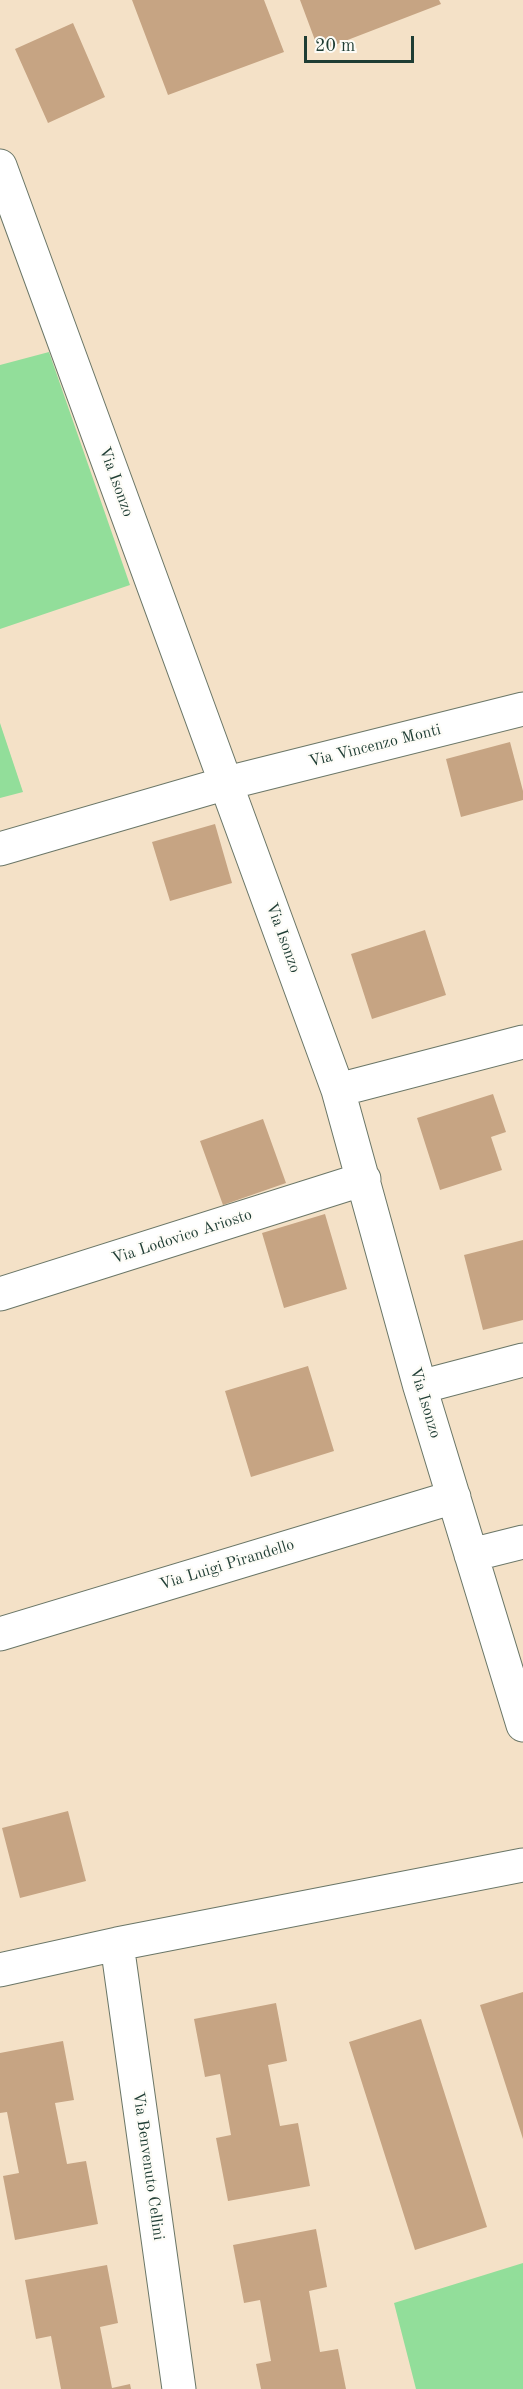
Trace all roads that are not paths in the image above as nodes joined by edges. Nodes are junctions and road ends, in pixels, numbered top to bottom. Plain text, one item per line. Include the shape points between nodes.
1 (0, 166) edge
2 (523, 709) edge
3 (227, 783) junction
4 (0, 849) edge
5 (523, 1042) edge
6 (338, 1090) junction
7 (364, 1179) junction
8 (0, 1294) edge
9 (523, 1360) edge
10 (420, 1387) junction
11 (454, 1497) junction
12 (523, 1542) edge
13 (471, 1555) junction
14 (0, 1634) edge
15 (523, 1725) edge
16 (523, 1864) edge
17 (117, 1944) junction
18 (0, 1970) edge
19 (179, 2389) edge

1 - 3 street, Via Isonzo
2 - 3 street, Via Vincenzo Monti
3 - 4 street
3 - 6 street, Via Isonzo
5 - 6 street
6 - 7 street, Via Isonzo
7 - 8 street, Via Lodovico Ariosto
7 - 10 street, Via Isonzo
9 - 10 street
10 - 11 street, Via Isonzo
11 - 13 street, Via Isonzo
11 - 14 street, Via Luigi Pirandello
12 - 13 street
13 - 15 street, Via Isonzo
16 - 17 street
17 - 18 street
17 - 19 street, Via Benvenuto Cellini

